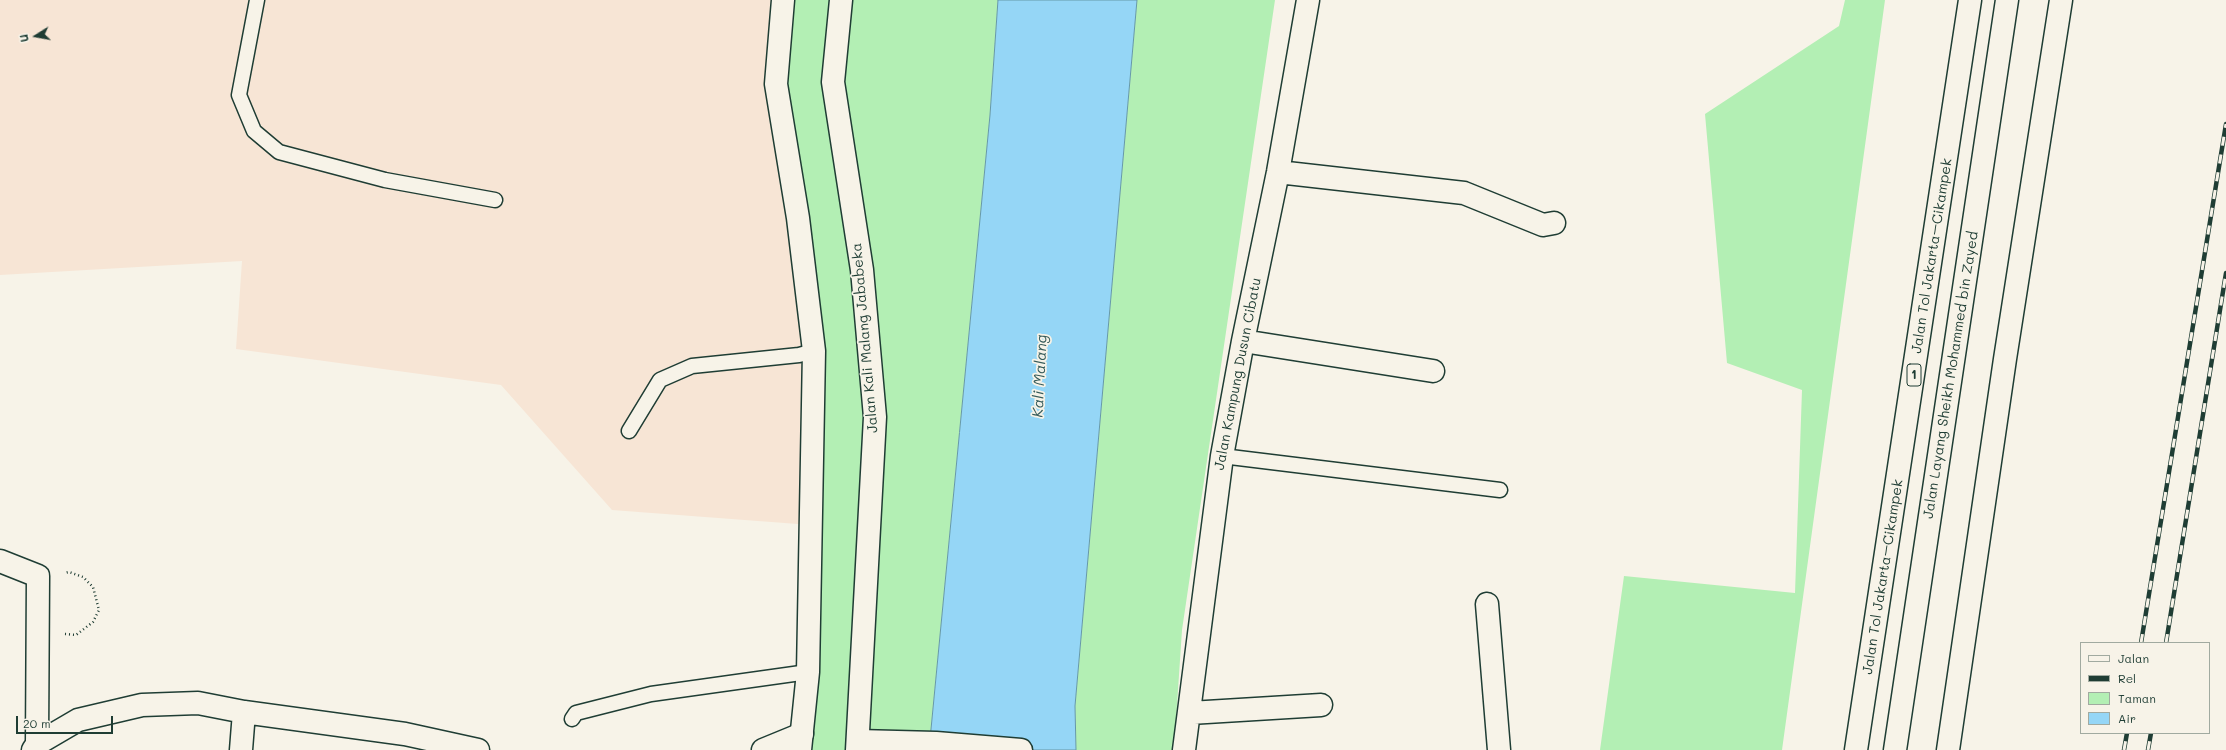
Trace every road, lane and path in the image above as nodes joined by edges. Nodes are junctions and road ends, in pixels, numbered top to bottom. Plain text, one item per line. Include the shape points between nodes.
1 (257, 0) edge
2 (783, 0) edge
3 (841, 0) edge
4 (1308, 0) edge
5 (1970, 0) edge
6 (2007, 0) edge
7 (2050, 0) edge
8 (2061, 0) edge
9 (1278, 172) junction
10 (495, 200) dead end
11 (1554, 223) dead end
12 (1243, 341) junction
13 (814, 351) junction
14 (1433, 371) dead end
15 (629, 431) dead end
16 (1222, 456) junction
17 (1500, 490) dead end
18 (0, 561) edge
19 (38, 576) junction
20 (1487, 604) dead end
21 (40, 621) junction
22 (808, 672) junction
23 (1321, 705) dead end
24 (244, 712) junction
25 (1190, 713) junction
26 (572, 719) dead end
27 (801, 742) edge
28 (858, 745) edge
29 (35, 747) edge
30 (241, 750) edge
31 (478, 750) edge
32 (763, 750) edge
33 (1021, 750) edge
34 (1184, 750) edge
35 (1499, 750) edge
36 (1856, 750) edge
37 (1895, 750) edge
38 (1939, 750) edge
39 (1948, 750) edge

1 - 10 lane via 239,95 254,131 279,152 385,180
2 - 13 main road via 776,84 798,218
3 - 28 main road, Jalan Kali Malang Jababeka via 833,82 862,270 875,417
4 - 9 main road, Jalan Kampung Dusun Cibatu
5 - 36 main road, Jalan Tol Jakarta–Cikampek / 1
6 - 37 main road, Jalan Layang Sheikh Mohammed bin Zayed
7 - 38 main road
8 - 39 main road
9 - 11 main road via 1464,193 1543,225
9 - 12 main road, Jalan Kampung Dusun Cibatu
12 - 14 main road
12 - 16 main road, Jalan Kampung Dusun Cibatu
13 - 15 lane via 799,355 692,366 660,380
13 - 22 main road
16 - 17 lane
16 - 25 main road, Jalan Kampung Dusun Cibatu
18 - 19 main road
19 - 21 main road
19 - 21 path via 69,572 83,577 93,587 99,610 93,622 76,635 56,634
20 - 35 main road
21 - 29 main road
22 - 26 lane via 652,694 576,713
22 - 27 main road
23 - 25 main road
24 - 29 main road via 198,703 142,705 78,720
24 - 30 main road
24 - 31 main road via 405,734
25 - 34 main road, Jalan Kampung Dusun Cibatu
27 - 32 main road
28 - 33 main road via 936,743

